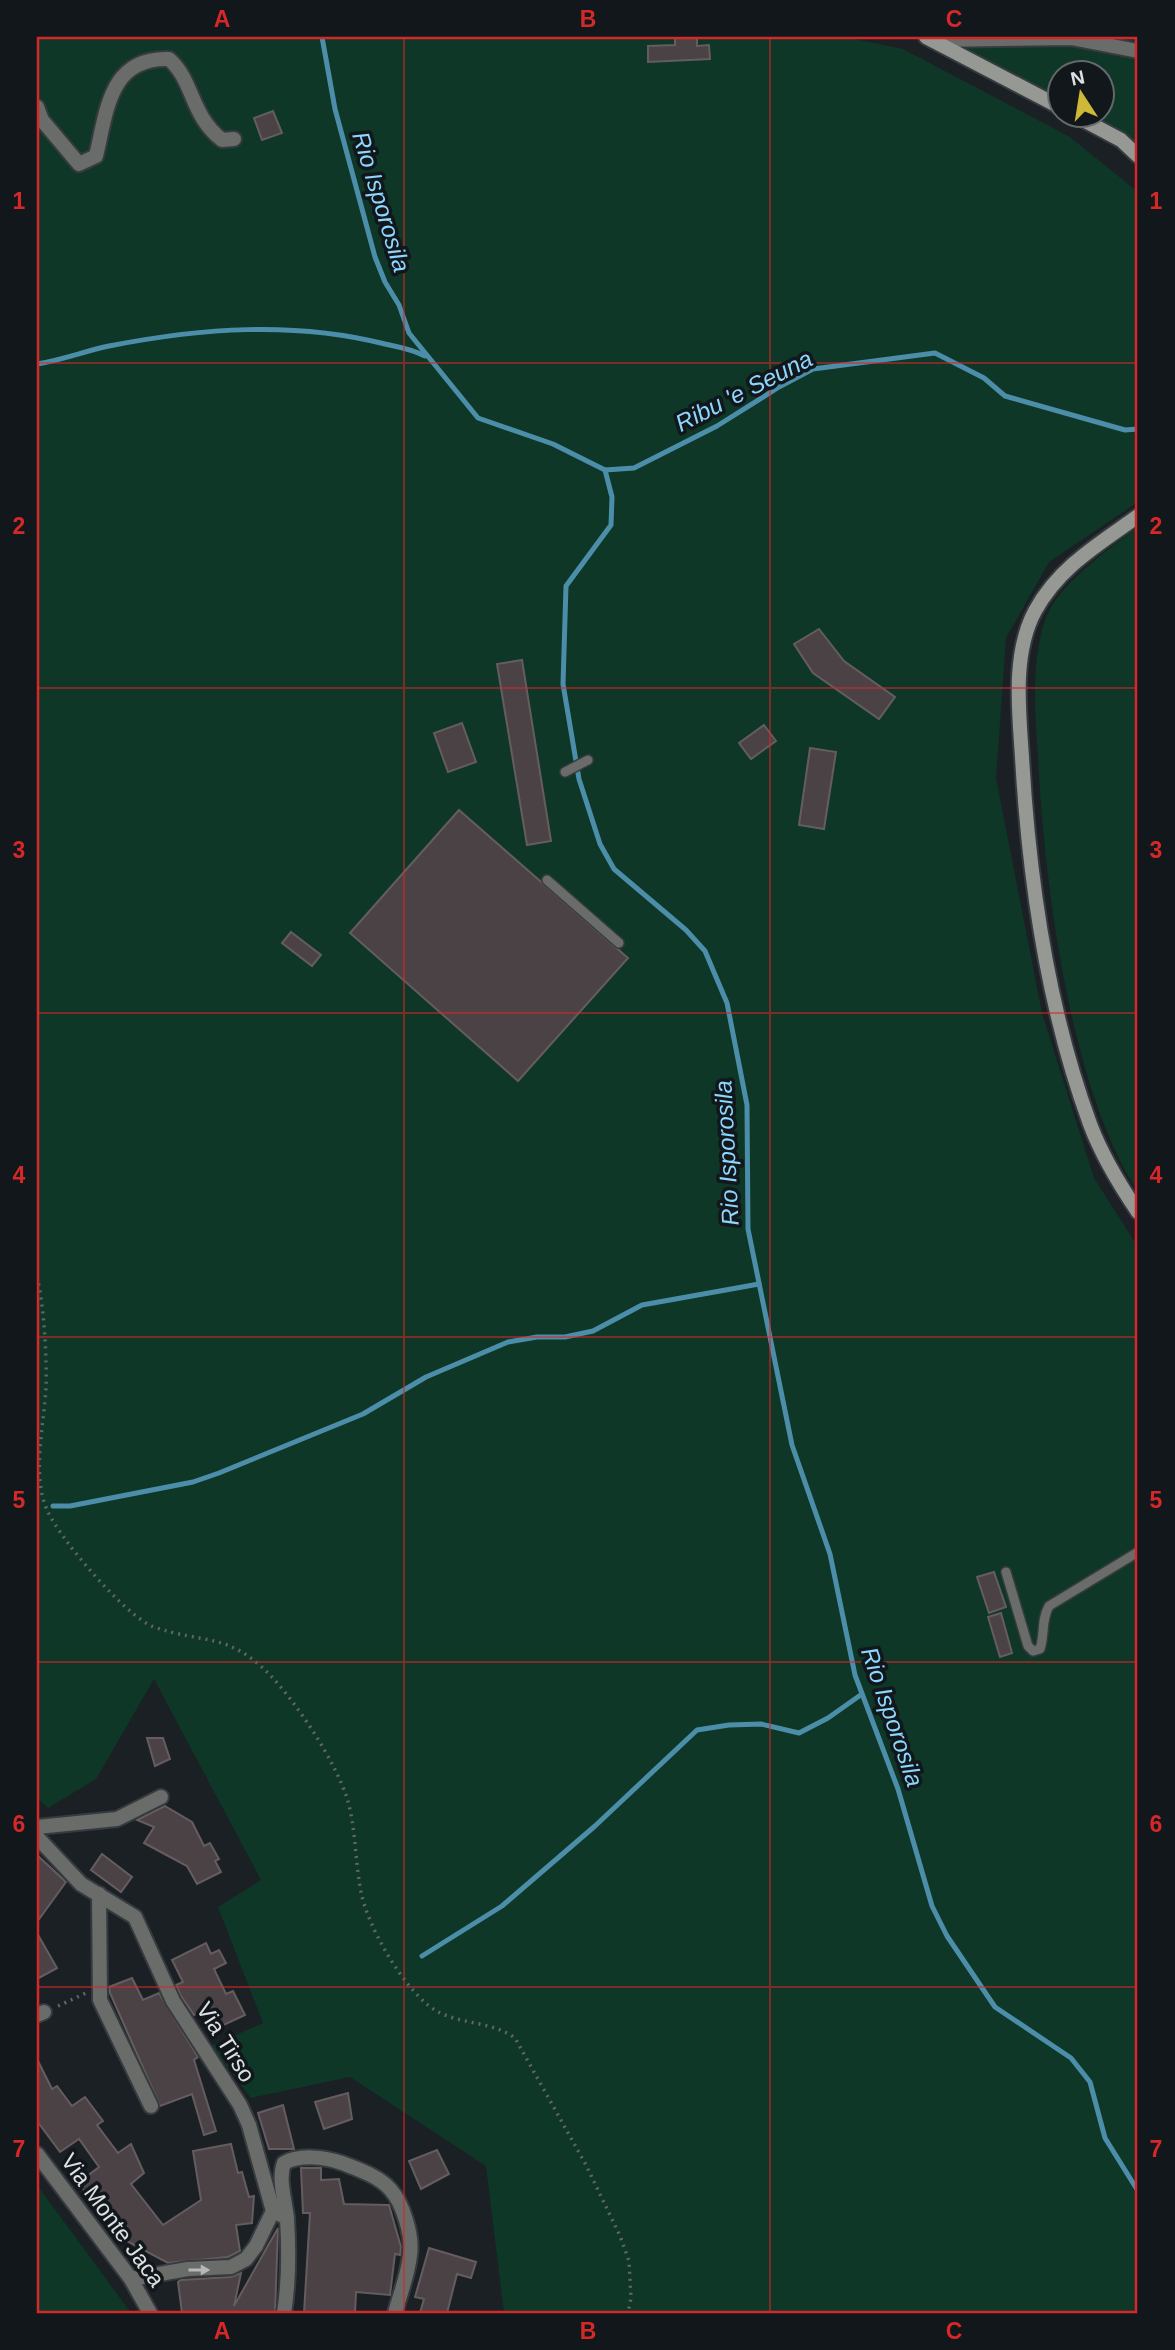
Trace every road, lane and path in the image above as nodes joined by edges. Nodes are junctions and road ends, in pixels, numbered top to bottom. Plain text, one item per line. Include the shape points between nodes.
1 (929, 38) edge
2 (1138, 51) edge
3 (1046, 100) edge
4 (37, 107) edge
5 (1102, 130) edge
6 (234, 139) dead end
7 (1138, 156) edge
8 (1138, 516) edge
9 (588, 760) dead end
10 (565, 772) dead end
11 (547, 880) dead end
12 (619, 943) dead end
13 (1138, 1212) edge
14 (37, 1277) edge
15 (1138, 1552) edge
16 (1006, 1572) dead end
17 (162, 1797) dead end
18 (37, 1827) edge
19 (37, 1837) edge
20 (99, 1894) junction
21 (89, 1992) dead end
22 (40, 2014) edge
23 (152, 2106) dead end
24 (37, 2154) edge
25 (273, 2211) junction
26 (287, 2218) junction
27 (131, 2279) junction
28 (150, 2313) edge
29 (284, 2313) edge
30 (395, 2313) edge
31 (628, 2313) edge

1 - 2 street via 1071,38
1 - 3 main road
4 - 6 street via 42,120 79,164 96,156 114,84 139,63 169,59 180,69 206,128 222,140
5 - 7 main road
8 - 13 main road via 1063,569 1034,613 1017,677 1032,891 1057,1010 1089,1123 1103,1156
9 - 10 lane
11 - 12 lane
14 - 31 path via 46,1384 40,1494 50,1516 133,1615 152,1627 225,1641 250,1655 299,1712 347,1799 362,1896 386,1951 428,2005 448,2016 504,2030 515,2038 620,2236 629,2261
15 - 16 lane via 1049,1606 1044,1615 1044,1639 1040,1649 1033,1651
17 - 18 street via 117,1819
19 - 20 street, Via Tirso via 81,1884
20 - 23 street via 100,2000
20 - 25 street, Via Tirso via 135,1917 173,2001 240,2105
21 - 22 path
24 - 27 street, Via Monte Jaca
25 - 26 street
27 -> 25 street via 231,2267 246,2259 256,2246
26 - 29 street
26 - 30 street via 281,2171 292,2158 334,2160 390,2189 411,2241
27 - 28 street, Via Monte Jaca

